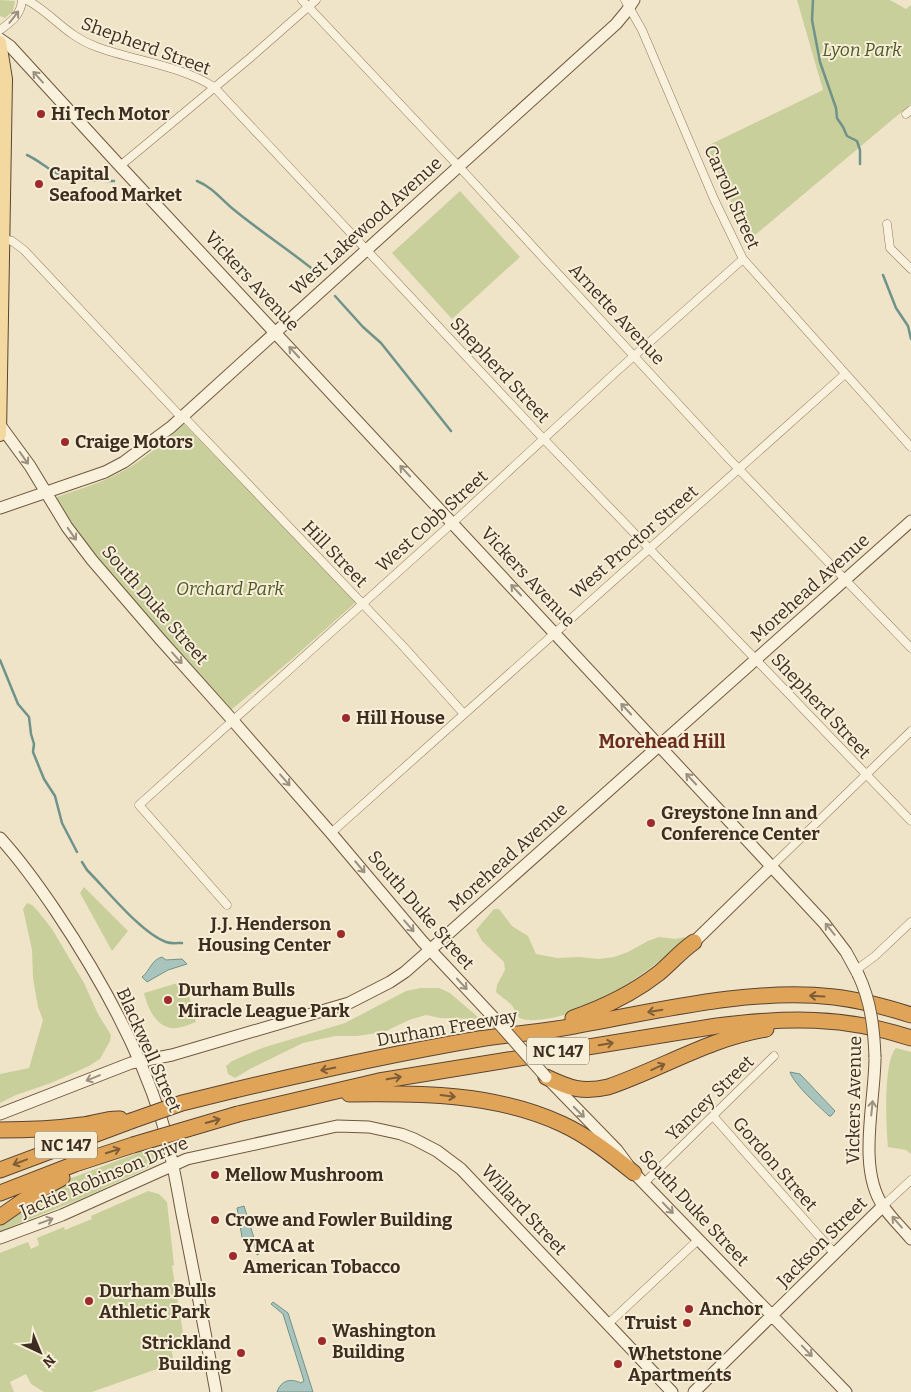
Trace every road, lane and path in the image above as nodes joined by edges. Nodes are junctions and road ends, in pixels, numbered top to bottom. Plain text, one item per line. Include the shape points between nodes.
1 (22, 0) edge
2 (27, 0) edge
3 (302, 0) edge
4 (316, 0) edge
5 (630, 2) edge
6 (308, 7) junction
7 (0, 30) edge
8 (0, 41) edge
9 (2, 66) edge
10 (214, 86) junction
11 (120, 166) junction
12 (458, 166) junction
13 (887, 224) dead end
14 (3, 240) junction
15 (366, 249) junction
16 (743, 259) junction
17 (911, 270) edge
18 (275, 332) junction
19 (635, 356) junction
20 (845, 374) junction
21 (182, 417) junction
22 (0, 425) edge
23 (0, 436) edge
24 (544, 439) junction
25 (911, 447) edge
26 (739, 470) junction
27 (46, 493) junction
28 (0, 508) edge
29 (911, 521) edge
30 (453, 523) junction
31 (648, 548) junction
32 (846, 579) junction
33 (362, 604) junction
34 (555, 633) junction
35 (911, 648) edge
36 (756, 659) junction
37 (464, 714) junction
38 (233, 720) junction
39 (911, 731) edge
40 (660, 745) junction
41 (866, 775) junction
42 (911, 821) edge
43 (331, 833) junction
44 (0, 838) edge
45 (772, 866) junction
46 (227, 905) dead end
47 (911, 922) edge
48 (694, 942) joint
49 (430, 950) junction
50 (857, 972) junction
51 (865, 1002) junction
52 (911, 1005) edge
53 (911, 1015) edge
54 (824, 1020) junction
55 (911, 1038) edge
56 (479, 1039) junction
57 (774, 1056) dead end
58 (139, 1062) junction
59 (546, 1077) junction
60 (295, 1100) junction
61 (0, 1114) edge
62 (712, 1116) junction
63 (131, 1121) junction
64 (0, 1130) edge
65 (310, 1131) joint
66 (94, 1157) junction
67 (172, 1165) junction
68 (0, 1170) edge
69 (639, 1178) junction
70 (911, 1180) edge
71 (0, 1193) edge
72 (883, 1206) junction
73 (0, 1217) edge
74 (0, 1238) edge
75 (911, 1238) edge
76 (698, 1240) junction
77 (835, 1254) junction
78 (772, 1316) junction
79 (608, 1324) junction
80 (216, 1392) edge
81 (672, 1392) edge
82 (694, 1392) edge
83 (846, 1392) edge

7 -> 1 street via 15,18
2 - 10 street, Shepherd Street via 74,37 98,48 196,77
3 - 6 street, Arnette Avenue
4 - 6 street
5 - 12 street, West Lakewood Avenue via 616,24
5 - 16 street, Carroll Street
6 - 10 street
6 - 12 street, Arnette Avenue
8 - 9 main road
11 -> 8 street, Vickers Avenue via 10,46
9 - 14 main road
10 - 11 street
10 - 15 street, Shepherd Street
11 - 18 street, Vickers Avenue
12 - 15 street, West Lakewood Avenue
12 - 19 street, Arnette Avenue
13 - 17 street via 890,248
14 - 21 street, Hill Street via 12,241 24,250
14 - 22 main road
15 - 18 street, West Lakewood Avenue
15 - 24 street, Shepherd Street
16 - 19 street, West Cobb Street
16 - 20 street, Carroll Street
18 - 21 street, West Lakewood Avenue
30 -> 18 street, Vickers Avenue
19 - 24 street, West Cobb Street
19 - 26 street, Arnette Avenue
20 - 25 street, Carroll Street
20 - 26 street, West Proctor Street
21 - 27 street, West Lakewood Avenue via 115,468
21 - 33 street, Hill Street
22 - 23 main road
22 -> 27 street, South Duke Street
24 - 30 street, West Cobb Street
24 - 31 street, Shepherd Street
26 - 31 street, West Proctor Street
26 - 32 street, Arnette Avenue
27 - 28 street, West Lakewood Avenue
27 -> 38 street, South Duke Street via 92,560
29 - 32 street, Morehead Avenue
30 - 33 street, West Cobb Street
34 -> 30 street, Vickers Avenue
31 - 34 street, West Proctor Street
31 - 36 street, Shepherd Street
32 - 35 street, Arnette Avenue
32 - 36 street, Morehead Avenue
33 - 37 street, Hill Street
33 - 38 street, West Cobb Street
34 - 37 street, West Proctor Street
40 -> 34 street, Vickers Avenue
36 - 40 street, Morehead Avenue
36 - 41 street, Shepherd Street
37 - 43 street, West Proctor Street
38 -> 43 street, South Duke Street
38 - 46 street, West Cobb Street via 140,805
39 - 41 street
45 -> 40 street, Vickers Avenue
40 - 49 street, Morehead Avenue
41 - 42 street, Shepherd Street
41 - 45 street
43 -> 49 street, South Duke Street
44 - 58 street, Blackwell Street via 35,882 86,957
45 - 48 street
50 -> 45 street, Vickers Avenue via 833,933
47 - 50 street
48 - 56 highway via 629,995 602,1008
49 - 58 street, Morehead Avenue via 390,982 349,1003
49 -> 59 street, South Duke Street, bridge
72 -> 50 street, Vickers Avenue, bridge via 873,1182 869,1158 875,1057 871,1014
51 - 52 highway via 878,999
51 - 53 highway, Durham Freeway / NC 147
51 -> 56 highway, Durham Freeway / NC 147 via 833,997 749,997
54 - 55 highway, NC 147 via 881,1028
59 -> 54 highway via 577,1089 601,1089 750,1032
60 -> 54 highway, NC 147 via 435,1071 717,1026 760,1020
56 -> 63 highway, Durham Freeway / NC 147, bridge via 235,1090
57 - 62 street, Yancey Street
58 -> 61 street, Morehead Avenue
58 - 67 street, Blackwell Street via 161,1118
59 -> 69 street, South Duke Street via 617,1150
66 -> 60 highway, NC 147, bridge
60 -> 69 highway via 349,1094 419,1094 499,1103 563,1124
62 - 69 street, Yancey Street
62 - 77 street, Gordon Street
63 - 64 highway via 111,1118 50,1129
63 -> 68 highway, Durham Freeway / NC 147
65 - 67 street, Jackie Robinson Drive via 206,1154
65 - 79 street, Willard Street via 337,1126 368,1127 414,1139 437,1151 461,1169
66 - 71 highway, NC 147
66 - 73 highway
74 -> 67 street, Jackie Robinson Drive via 62,1215
67 - 80 street, Blackwell Street
69 -> 76 street, South Duke Street
70 - 72 street, Jackson Street
75 -> 72 street, Vickers Avenue
72 - 77 street, Jackson Street
76 - 78 street, South Duke Street
76 - 79 street
77 - 78 street, Jackson Street
78 - 82 street, Jackson Street
78 -> 83 street, South Duke Street
79 - 81 street, Willard Street

